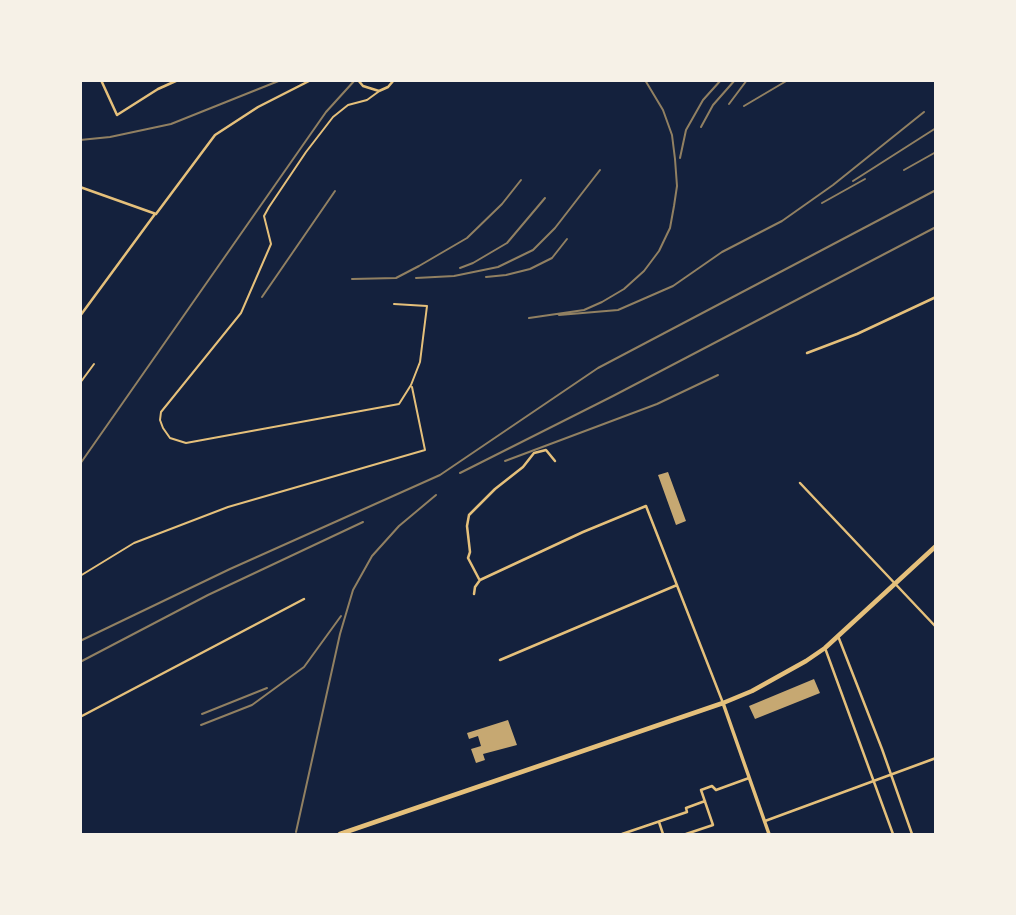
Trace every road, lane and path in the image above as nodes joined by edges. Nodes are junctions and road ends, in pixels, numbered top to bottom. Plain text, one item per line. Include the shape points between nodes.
1 (101, 80) edge
2 (178, 80) edge
3 (311, 80) edge
4 (358, 80) edge
5 (394, 80) edge
6 (379, 91) junction
7 (80, 187) edge
8 (156, 214) junction
9 (936, 297) edge
10 (394, 304) dead end
11 (80, 316) edge
12 (807, 353) dead end
13 (94, 364) dead end
14 (80, 383) edge
15 (411, 385) junction
16 (555, 461) dead end
17 (800, 483) dead end
18 (936, 546) edge
19 (80, 576) edge
20 (480, 580) junction
21 (895, 583) junction
22 (678, 585) junction
23 (474, 594) dead end
24 (304, 600) dead end
25 (936, 627) edge
26 (838, 636) junction
27 (825, 648) junction
28 (500, 660) dead end
29 (723, 703) junction
30 (80, 717) edge
31 (936, 758) edge
32 (891, 775) junction
33 (749, 778) junction
34 (873, 781) junction
35 (705, 802) junction
36 (765, 821) junction
37 (659, 822) junction
38 (340, 835) edge
39 (622, 835) edge
40 (663, 835) edge
41 (686, 835) edge
42 (769, 835) edge
43 (893, 835) edge
44 (912, 835) edge

1 - 2 street via 117,115
3 - 8 street via 215,135
4 - 6 street
5 - 6 street
6 - 15 lane via 333,117 269,206 264,216 271,244 241,313 161,412 160,420 170,438 186,443 399,404
7 - 8 street
8 - 11 street
9 - 12 street
10 - 15 lane via 427,306 420,362
13 - 14 lane
15 - 19 lane via 425,450 228,507 134,543
16 - 20 street via 546,450 534,453 469,515 468,558
17 - 21 street
18 - 21 main road
20 - 22 street via 646,506
20 - 23 street
21 - 25 street
21 - 26 main road
22 - 28 street
22 - 29 street
24 - 30 street
26 - 27 main road
26 - 32 street
27 - 29 main road
27 - 34 street
29 - 33 street
29 - 38 main road
31 - 32 street
32 - 34 street
32 - 44 street
33 - 35 street via 701,790
33 - 36 street
34 - 36 street
34 - 43 street
35 - 37 street
35 - 41 street via 713,825
36 - 42 street
37 - 39 street
37 - 40 street

